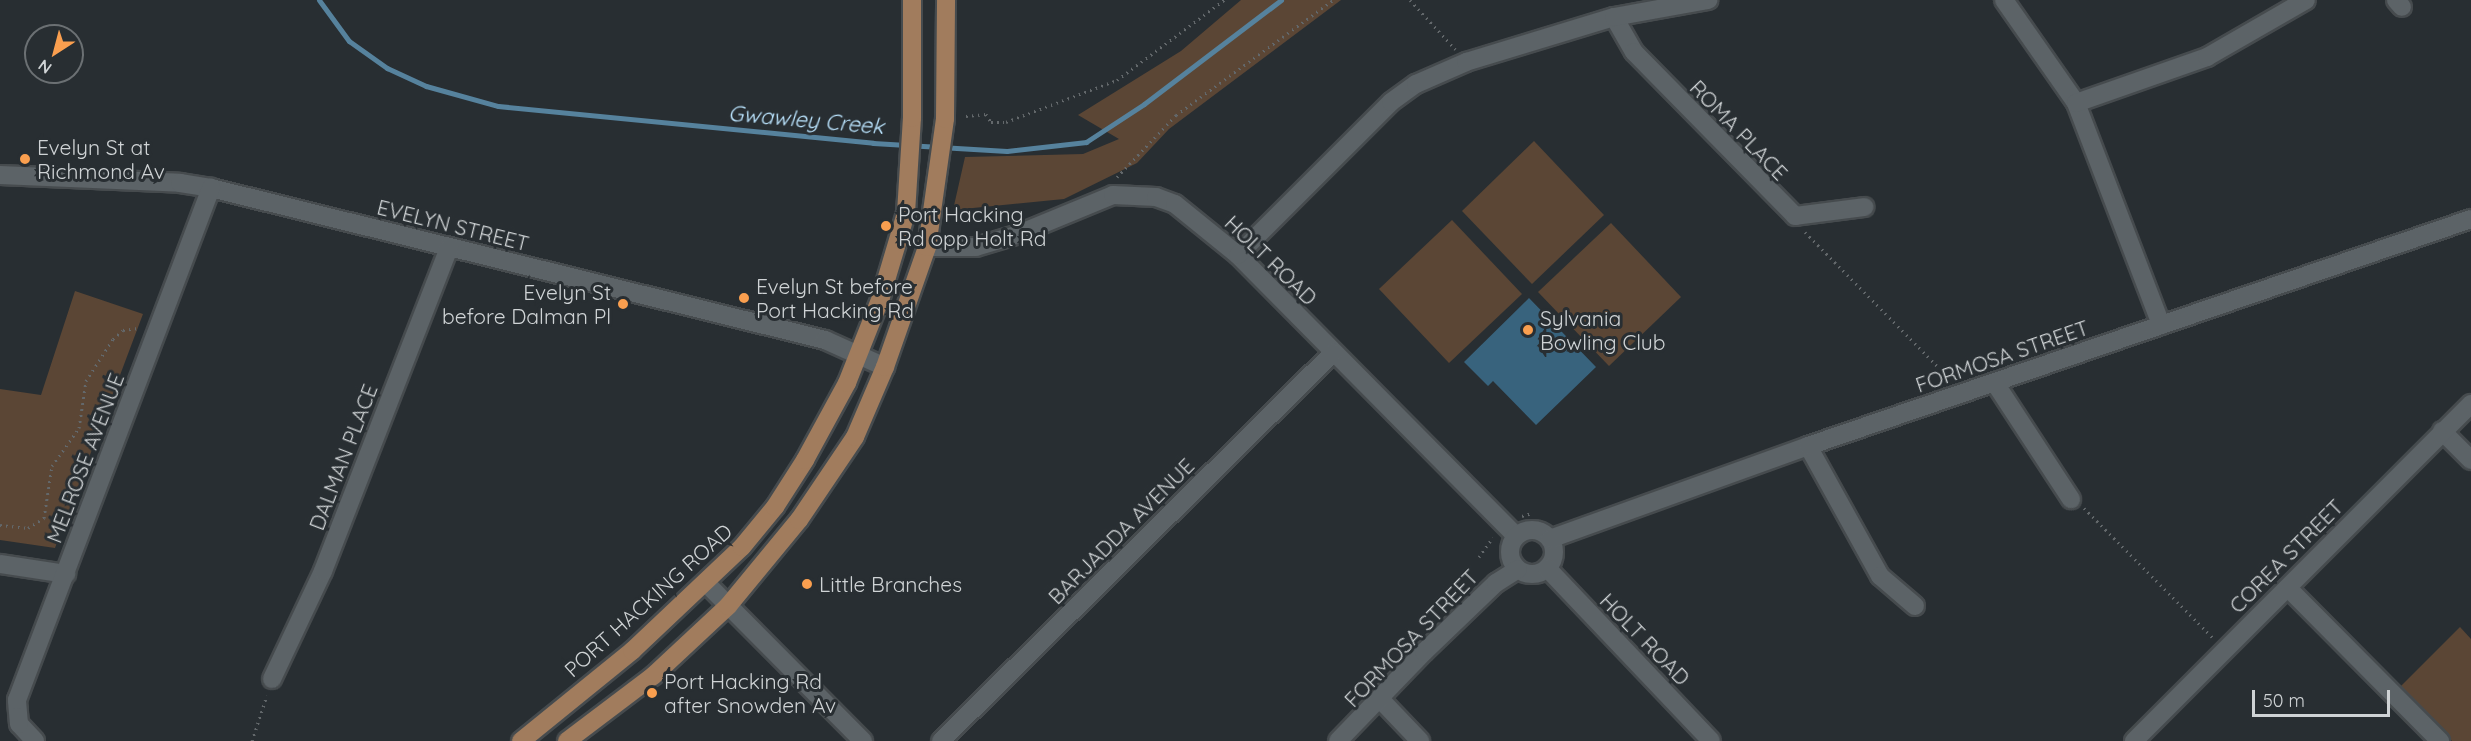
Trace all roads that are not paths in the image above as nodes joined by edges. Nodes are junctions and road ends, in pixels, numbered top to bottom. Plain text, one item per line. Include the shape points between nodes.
1 (912, 0) edge
2 (946, 0) edge
3 (1708, 0) edge
4 (2004, 0) edge
5 (2306, 0) edge
6 (1614, 17) junction
7 (2076, 103) junction
8 (0, 175) edge
9 (211, 188) junction
10 (1864, 207) dead end
11 (2471, 219) edge
12 (927, 247) junction
13 (449, 248) junction
14 (1238, 255) junction
15 (2161, 325) junction
16 (1333, 353) junction
17 (861, 354) junction
18 (885, 367) junction
19 (1995, 383) junction
20 (2471, 404) edge
21 (2442, 432) junction
22 (1808, 446) junction
23 (2471, 460) edge
24 (2071, 499) road end
25 (1516, 536) junction
26 (1550, 539) junction
27 (0, 564) edge
28 (1546, 568) junction
29 (1518, 569) junction
30 (66, 574) junction
31 (706, 583) junction
32 (2288, 588) junction
33 (728, 606) junction
34 (1915, 606) dead end
35 (272, 679) road end
36 (1381, 700) junction
37 (34, 741) edge
38 (521, 741) edge
39 (567, 741) edge
40 (863, 741) edge
41 (941, 741) edge
42 (1338, 741) edge
43 (1420, 741) edge
44 (1711, 741) edge
45 (2134, 741) edge
46 (2440, 741) edge

1 - 17 main road, PORT HACKING ROAD via 909,189 896,250
2 - 12 main road via 945,119
3 - 6 street
4 - 7 street
5 - 7 street via 2207,57
6 - 10 street, ROMA PLACE via 1634,52 1795,216
6 - 14 street via 1466,62 1416,84 1391,102
7 - 15 street
8 - 9 street, EVELYN STREET via 180,183
9 - 13 street, EVELYN STREET
9 - 30 street, MELROSE AVENUE
11 - 15 street, FORMOSA STREET
12 - 14 street, HOLT ROAD via 976,247 1016,236 1099,199 1131,193 1175,204
12 - 18 main road
13 - 17 street, EVELYN STREET via 780,328
13 - 35 street, DALMAN PLACE via 323,571
14 - 16 street, HOLT ROAD
15 - 19 street, FORMOSA STREET
16 - 25 street, HOLT ROAD
16 - 41 street, BARJADDA AVENUE
17 - 18 street, EVELYN STREET
17 - 31 main road, PORT HACKING ROAD via 805,460 775,507
18 - 33 main road via 855,437 827,480
19 - 22 street, FORMOSA STREET
19 - 24 street
20 - 21 street, COREA STREET
21 - 23 street
21 - 32 street, COREA STREET
22 - 26 street, FORMOSA STREET
22 - 34 street via 1880,576
25 - 26 street via 1533,530
25 - 29 street via 1510,553
26 - 28 street via 1553,557
27 - 30 street
28 - 29 street via 1535,574
28 - 44 street, HOLT ROAD
29 - 36 street, FORMOSA STREET via 1496,583 1440,636
30 - 37 street, MELROSE AVENUE via 17,700 19,724
31 - 33 street
31 - 38 main road, PORT HACKING ROAD via 632,651
32 - 45 street, COREA STREET
32 - 46 street
33 - 39 main road via 662,669
33 - 40 street
36 - 42 street, FORMOSA STREET
36 - 43 street

